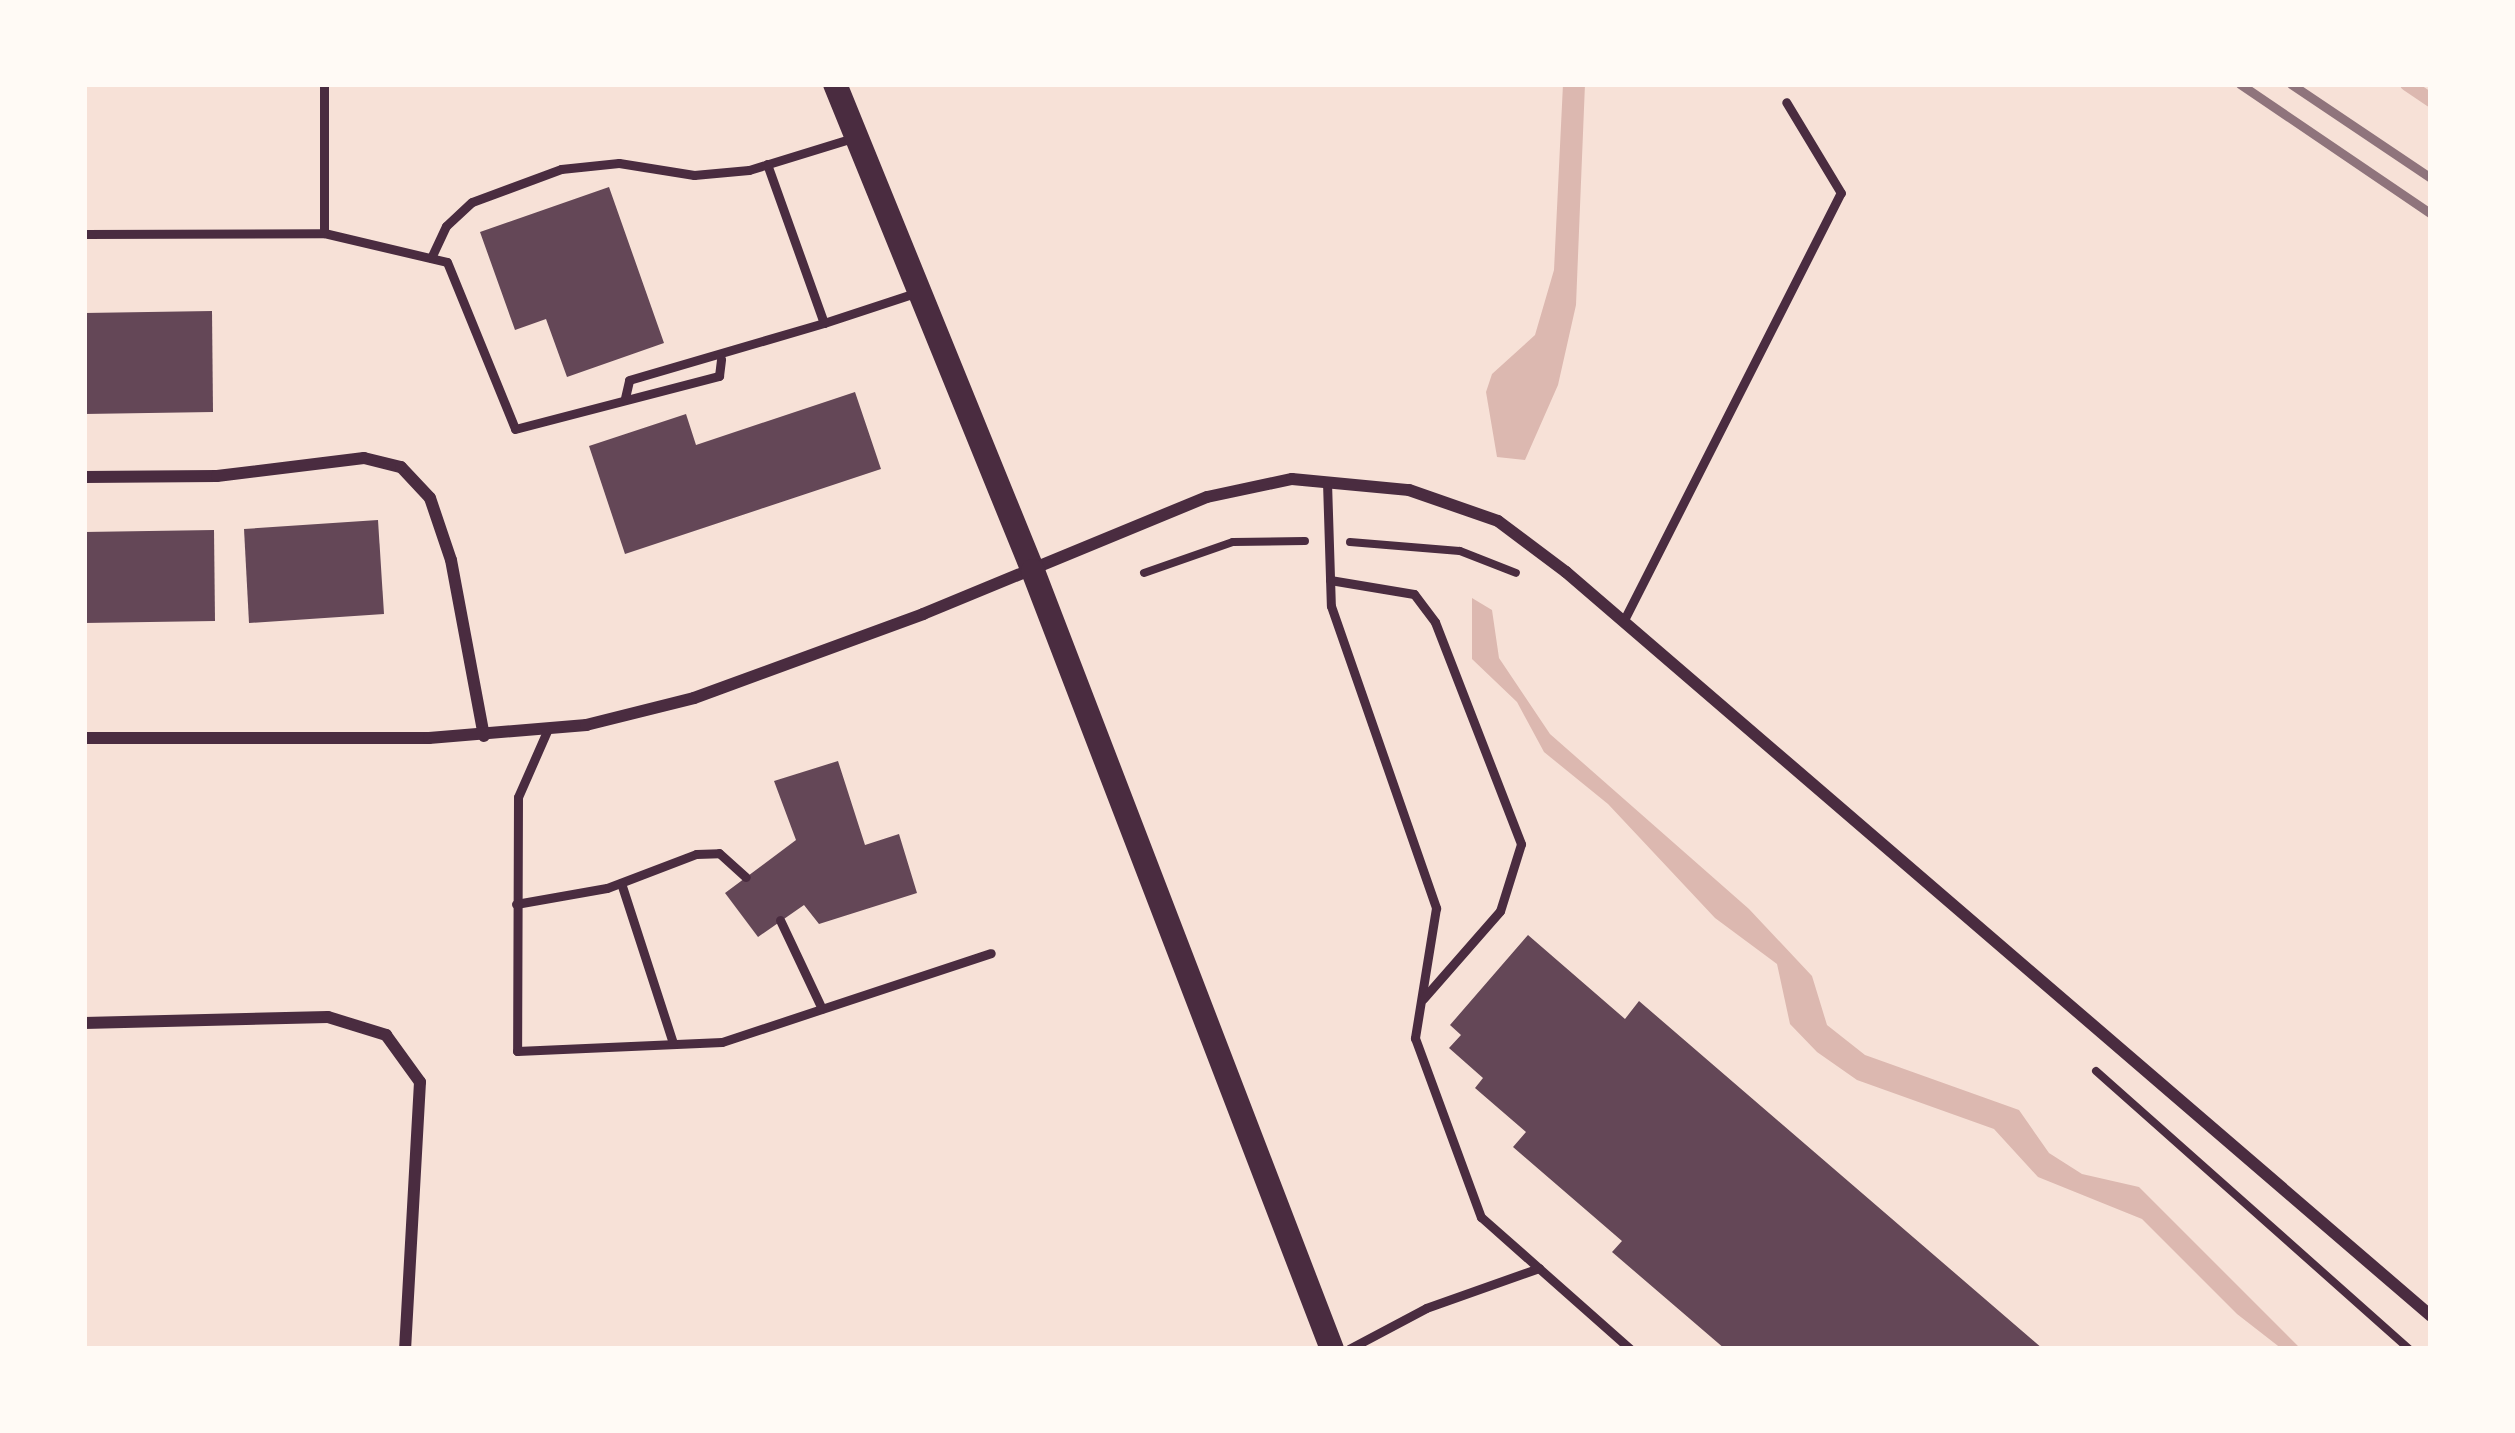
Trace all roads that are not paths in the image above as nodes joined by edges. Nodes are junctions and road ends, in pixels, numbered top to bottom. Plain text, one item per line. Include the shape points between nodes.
1 (324, 84) edge
2 (835, 84) edge
3 (1786, 102) dead end
4 (856, 137) junction
5 (766, 164) junction
6 (324, 233) junction
7 (84, 234) edge
8 (430, 258) junction
9 (918, 292) junction
10 (824, 323) junction
11 (721, 359) junction
12 (625, 398) junction
13 (84, 477) edge
14 (1328, 478) junction
15 (1033, 571) junction
16 (1330, 580) junction
17 (1624, 620) junction
18 (548, 731) junction
19 (484, 736) junction
20 (84, 738) edge
21 (746, 877) dead end
22 (621, 883) junction
23 (516, 904) junction
24 (781, 920) dead end
25 (991, 953) dead end
26 (1418, 1004) junction
27 (822, 1009) junction
28 (84, 1023) edge
29 (674, 1043) junction
30 (1539, 1268) junction
31 (2431, 1316) edge
32 (405, 1349) edge
33 (1332, 1349) edge
34 (1349, 1349) edge
35 (1630, 1349) edge

1 - 6 lane
2 - 4 main road
3 - 17 lane via 1840,193
4 - 5 lane
4 - 9 main road
5 - 8 lane via 694,175 619,163 561,169 472,202 446,226
5 - 10 lane
6 - 7 lane
6 - 8 lane
8 - 12 lane via 447,262 515,429
9 - 10 lane
9 - 15 main road
10 - 11 lane
11 - 12 lane via 709,352 629,380
11 - 12 lane via 719,376 634,404
13 - 19 street via 217,476 364,458 401,467 430,498 451,560
14 - 15 street via 1207,497
14 - 16 lane
14 - 17 street via 1409,490 1498,521
15 - 18 street via 694,698
15 - 33 main road
16 - 26 lane via 1331,606 1436,908
16 - 26 lane via 1414,594 1435,622 1521,844 1500,911
17 - 31 street
18 - 19 street
18 - 23 lane via 518,796
19 - 20 street
21 - 22 lane via 719,853
22 - 23 lane
22 - 29 lane
23 - 29 lane via 518,1051
24 - 27 lane
25 - 27 lane
26 - 30 lane via 1415,1038 1480,1217
27 - 29 lane via 722,1042
28 - 32 street via 328,1017 386,1035 420,1082
30 - 34 lane via 1426,1308
30 - 35 lane

